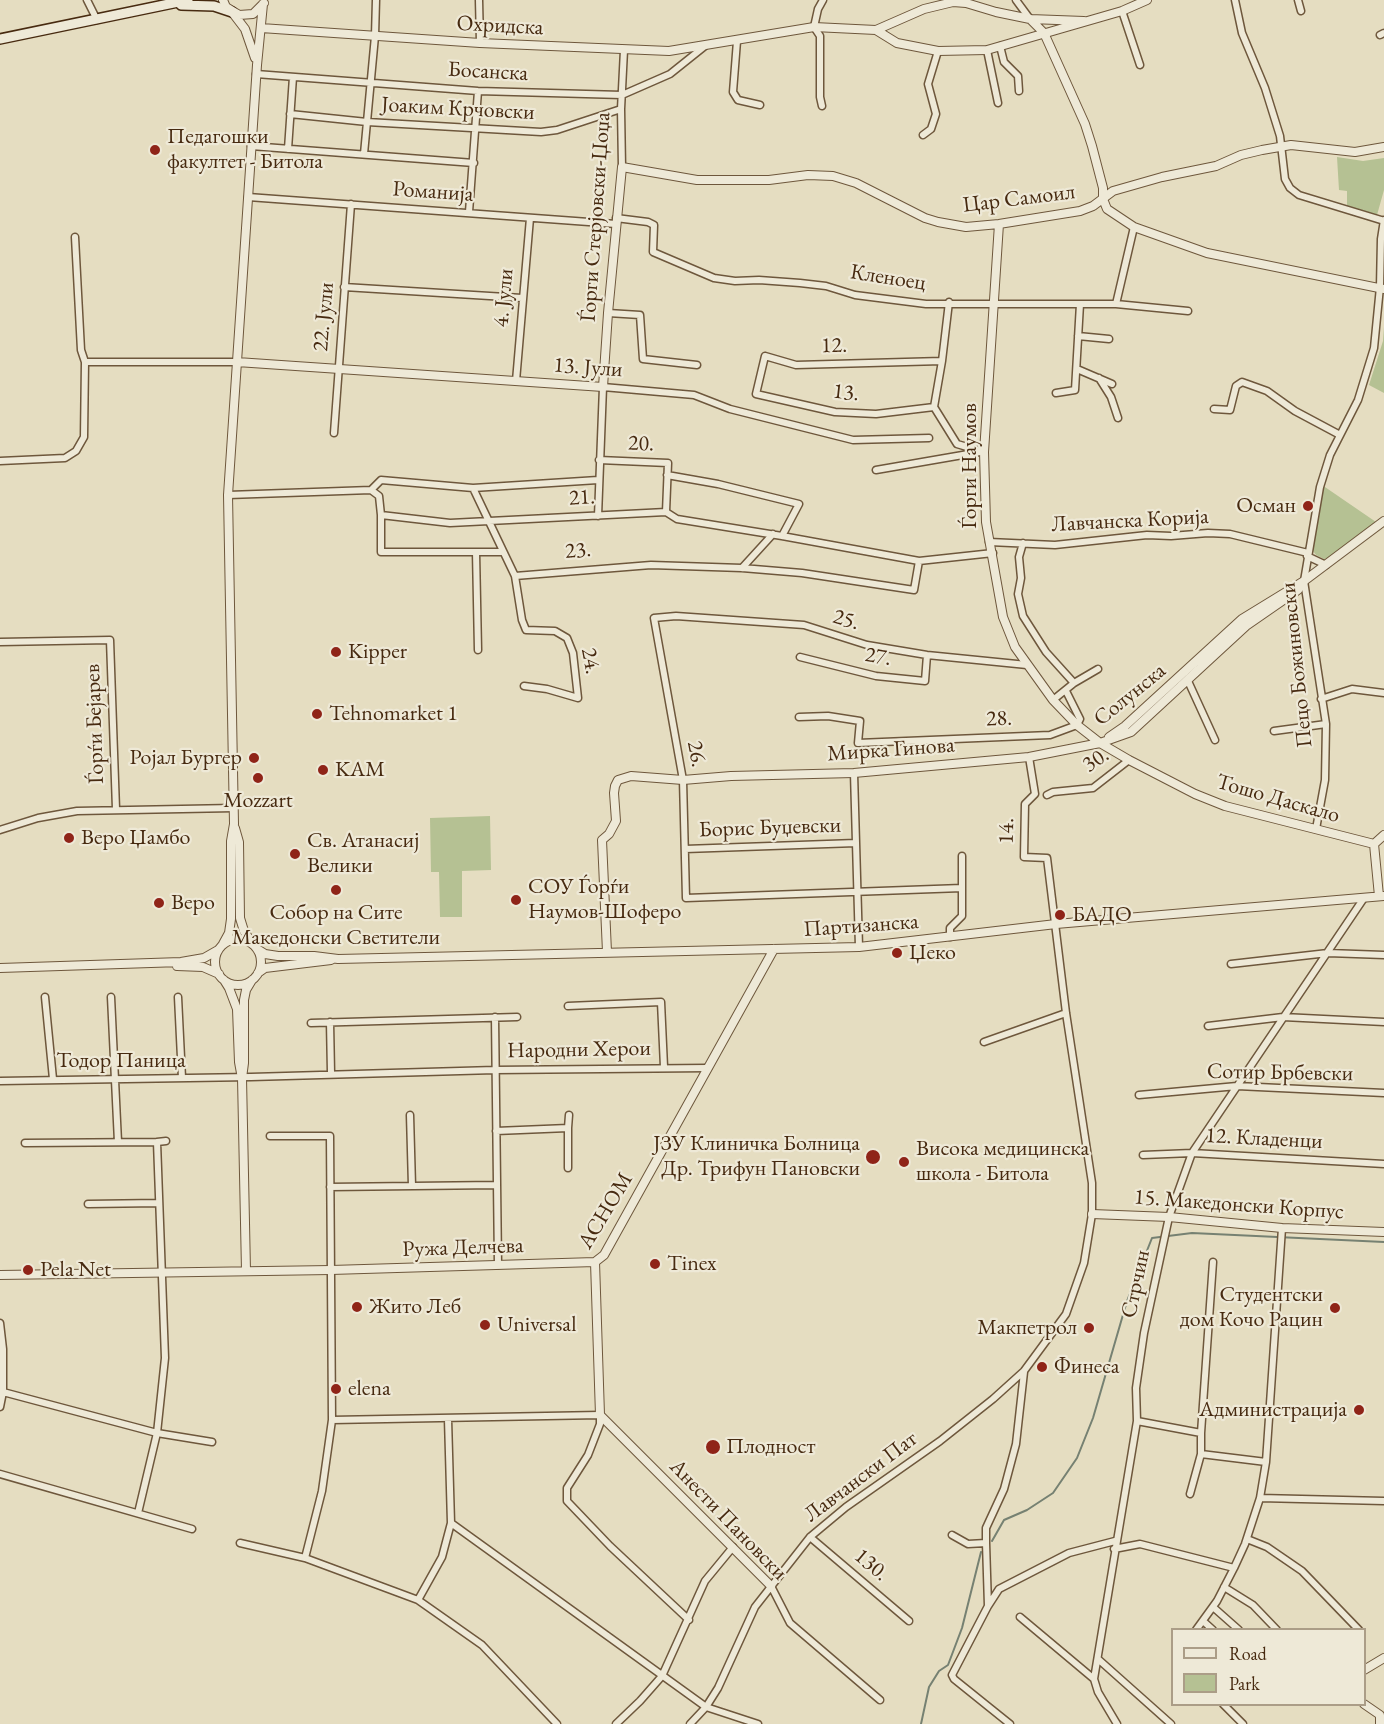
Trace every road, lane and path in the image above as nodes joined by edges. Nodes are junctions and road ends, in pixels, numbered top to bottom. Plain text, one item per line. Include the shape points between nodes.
1 (87, 0) edge
2 (188, 0) edge
3 (223, 0) edge
4 (376, 0) edge
5 (479, 0) edge
6 (823, 0) edge
7 (1016, 0) edge
8 (1148, 0) edge
9 (1235, 0) edge
10 (1298, 0) edge
11 (264, 2) edge
12 (166, 6) junction
13 (1122, 11) junction
14 (1301, 11) dead end
15 (232, 12) junction
16 (1030, 19) junction
17 (97, 20) junction
18 (1084, 21) junction
19 (814, 27) junction
20 (261, 28) junction
21 (876, 30) junction
22 (1044, 33) junction
23 (375, 36) junction
24 (0, 39) edge
25 (737, 41) junction
26 (480, 43) junction
27 (705, 45) junction
28 (1000, 46) junction
29 (624, 50) junction
30 (987, 50) junction
31 (938, 51) junction
32 (257, 65) junction
33 (1140, 65) dead end
34 (256, 74) junction
35 (293, 77) junction
36 (371, 83) junction
37 (478, 91) junction
38 (1019, 91) dead end
39 (622, 95) junction
40 (998, 103) dead end
41 (760, 105) dead end
42 (822, 106) dead end
43 (621, 109) junction
44 (290, 114) junction
45 (367, 122) junction
46 (476, 128) junction
47 (923, 135) dead end
48 (251, 146) junction
49 (1281, 146) junction
50 (1384, 147) edge
51 (288, 149) junction
52 (364, 154) junction
53 (474, 163) junction
54 (622, 167) junction
55 (248, 197) junction
56 (1103, 200) junction
57 (351, 204) junction
58 (470, 212) junction
59 (530, 218) junction
60 (1384, 220) edge
61 (616, 221) junction
62 (999, 224) junction
63 (1134, 227) junction
64 (75, 237) dead end
65 (1382, 239) edge
66 (344, 287) junction
67 (1382, 288) edge
68 (522, 298) junction
69 (949, 303) junction
70 (994, 303) junction
71 (1080, 303) junction
72 (1116, 304) junction
73 (1188, 311) dead end
74 (608, 313) junction
75 (1078, 336) junction
76 (1109, 339) dead end
77 (85, 362) junction
78 (237, 362) junction
79 (942, 362) junction
80 (697, 365) dead end
81 (338, 369) junction
82 (1077, 369) junction
83 (1099, 378) junction
84 (516, 381) junction
85 (1112, 384) dead end
86 (603, 387) junction
87 (1056, 393) dead end
88 (756, 394) joint
89 (934, 407) junction
90 (1214, 409) dead end
91 (1118, 418) dead end
92 (334, 433) dead end
93 (1340, 435) junction
94 (929, 438) dead end
95 (984, 452) junction
96 (0, 460) edge
97 (599, 460) junction
98 (876, 471) dead end
99 (666, 475) junction
100 (598, 480) junction
101 (474, 488) junction
102 (371, 490) junction
103 (228, 495) junction
104 (666, 512) junction
105 (381, 515) junction
106 (598, 516) junction
107 (490, 521) junction
108 (1384, 521) edge
109 (773, 534) junction
110 (782, 536) junction
111 (989, 542) junction
112 (1023, 543) junction
113 (476, 552) junction
114 (502, 552) junction
115 (993, 553) junction
116 (1307, 555) junction
117 (919, 561) junction
118 (1326, 565) junction
119 (742, 568) junction
120 (515, 576) junction
121 (1304, 581) junction
122 (654, 618) joint
123 (0, 642) edge
124 (478, 651) dead end
125 (927, 655) junction
126 (800, 657) dead end
127 (1027, 665) junction
128 (1098, 669) dead end
129 (1188, 681) junction
130 (1074, 683) junction
131 (524, 686) dead end
132 (1066, 691) junction
133 (1384, 693) edge
134 (1321, 699) junction
135 (1053, 700) junction
136 (799, 717) dead end
137 (1326, 724) junction
138 (1077, 725) junction
139 (1274, 731) dead end
140 (1215, 740) dead end
141 (1100, 743) junction
142 (1029, 757) junction
143 (1129, 760) junction
144 (854, 773) junction
145 (683, 780) junction
146 (1047, 795) dead end
147 (234, 808) junction
148 (116, 809) junction
149 (234, 824) junction
150 (1316, 829) junction
151 (0, 830) edge
152 (1384, 835) edge
153 (856, 843) junction
154 (1374, 844) junction
155 (685, 849) junction
156 (962, 856) dead end
157 (962, 888) junction
158 (858, 892) junction
159 (1381, 896) edge
160 (1364, 898) junction
161 (1056, 924) junction
162 (950, 937) junction
163 (255, 946) junction
164 (221, 947) junction
165 (860, 947) junction
166 (774, 949) junction
167 (607, 952) junction
168 (1328, 952) junction
169 (1384, 955) edge
170 (338, 959) junction
171 (143, 963) junction
172 (1231, 964) dead end
173 (0, 968) edge
174 (221, 977) junction
175 (254, 977) junction
176 (45, 997) dead end
177 (111, 997) dead end
178 (178, 997) dead end
179 (568, 1006) dead end
180 (1066, 1013) junction
181 (495, 1017) junction
182 (518, 1017) dead end
183 (1283, 1017) junction
184 (330, 1022) junction
185 (1384, 1022) edge
186 (311, 1023) dead end
187 (1208, 1026) dead end
188 (984, 1042) dead end
189 (664, 1067) junction
190 (708, 1068) junction
191 (495, 1070) junction
192 (331, 1073) junction
193 (182, 1078) junction
194 (242, 1078) junction
195 (53, 1079) junction
196 (117, 1079) junction
197 (0, 1081) edge
198 (1237, 1086) junction
199 (1384, 1093) edge
200 (1139, 1095) dead end
201 (410, 1115) dead end
202 (569, 1115) dead end
203 (568, 1128) junction
204 (496, 1131) junction
205 (270, 1136) dead end
206 (166, 1141) dead end
207 (118, 1142) junction
208 (157, 1142) junction
209 (25, 1143) dead end
210 (1192, 1153) junction
211 (1143, 1155) dead end
212 (1384, 1164) edge
213 (568, 1168) dead end
214 (497, 1185) junction
215 (412, 1186) junction
216 (330, 1187) junction
217 (159, 1203) junction
218 (88, 1204) dead end
219 (1092, 1214) junction
220 (1169, 1217) junction
221 (1282, 1228) junction
222 (1384, 1232) edge
223 (595, 1262) junction
224 (1213, 1262) dead end
225 (498, 1265) junction
226 (331, 1270) junction
227 (246, 1271) junction
228 (162, 1272) junction
229 (0, 1275) edge
230 (0, 1323) edge
231 (1024, 1371) junction
232 (3, 1392) junction
233 (0, 1407) edge
234 (600, 1415) junction
235 (448, 1419) junction
236 (332, 1420) junction
237 (1137, 1421) junction
238 (157, 1433) junction
239 (1201, 1433) junction
240 (212, 1442) dead end
241 (1201, 1454) junction
242 (1266, 1462) junction
243 (0, 1474) edge
244 (1190, 1494) dead end
245 (1260, 1498) junction
246 (1384, 1501) edge
247 (138, 1513) junction
248 (451, 1523) junction
249 (192, 1529) dead end
250 (952, 1535) dead end
251 (810, 1537) junction
252 (1247, 1539) junction
253 (1115, 1541) junction
254 (240, 1543) dead end
255 (986, 1543) junction
256 (733, 1547) junction
257 (1114, 1549) junction
258 (305, 1558) junction
259 (1234, 1568) junction
260 (771, 1586) junction
261 (1224, 1587) junction
262 (418, 1600) junction
263 (988, 1606) junction
264 (1213, 1607) junction
265 (1020, 1617) dead end
266 (689, 1620) junction
267 (909, 1621) dead end
268 (1203, 1621) junction
269 (1197, 1628) edge
270 (1212, 1628) edge
271 (1238, 1628) edge
272 (1275, 1628) edge
273 (1358, 1628) edge
274 (1384, 1658) edge
275 (1098, 1659) junction
276 (1366, 1669) edge
277 (662, 1676) junction
278 (1094, 1679) junction
279 (880, 1701) dead end
280 (1366, 1705) edge
281 (1225, 1706) edge
282 (706, 1707) junction
283 (557, 1724) edge
284 (616, 1724) edge
285 (690, 1724) edge
286 (756, 1724) edge
287 (1010, 1724) edge
288 (1116, 1724) edge
289 (1171, 1724) edge
290 (1243, 1724) edge
291 (1380, 1724) edge

1 - 17 street
2 - 12 main road
3 - 15 street
4 - 23 street
5 - 26 street
6 - 19 street
7 - 16 street
8 - 13 street, Охридска
9 - 49 street via 1242,33
10 - 14 street
11 - 15 street via 253,14
11 - 20 street
12 - 15 main road via 213,6
12 - 17 main road
13 - 18 street, Охридска
13 - 33 street
15 - 32 street via 250,38
16 - 18 street, Охридска
16 - 21 street, Охридска via 959,2 924,9
16 - 22 street
17 - 24 main road
18 - 22 street, Охридска
19 - 21 street, Охридска
19 - 25 street, Охридска
19 - 42 street via 820,36
20 - 23 street, Охридска
20 - 32 street
21 - 31 street, Охридска via 897,43
22 - 28 street, Охридска
22 - 56 street via 1085,124
23 - 26 street, Охридска
23 - 36 street
25 - 27 street, Охридска
25 - 41 street via 733,92 738,100
26 - 29 street, Охридска
27 - 29 street, Охридска via 669,51
27 - 39 street, Босанска via 670,74
28 - 30 street, Охридска
28 - 38 street via 1005,62 1018,76
29 - 39 street, Ѓорги Стерјовски-Џоџа
30 - 31 street, Охридска
30 - 40 street
31 - 47 street via 928,84 936,114 931,129
32 - 34 street
34 - 35 street, Босанска
34 - 48 street
35 - 36 street, Босанска
35 - 44 street
36 - 37 street, Босанска
36 - 45 street
37 - 39 street, Босанска
37 - 46 street
39 - 43 street, Ѓорги Стерјовски-Џоџа
43 - 46 street, Јоаким Крчовски via 549,131
43 - 54 street, Ѓорги Стерјовски-Џоџа
44 - 45 street, Јоаким Крчовски
44 - 51 street
45 - 46 street, Јоаким Крчовски
45 - 52 street
46 - 53 street
48 - 51 street
48 - 55 street
49 - 50 street, Цар Самоил via 1355,152
49 - 56 street, Цар Самоил via 1113,191
49 - 60 street via 1285,179 1299,195
51 - 52 street
52 - 53 street
53 - 58 street
54 - 61 street, Ѓорги Стерјовски-Џоџа
54 - 62 street, Цар Самоил via 697,180 833,176 938,222 966,227
55 - 57 street, Романија
55 - 78 street
56 - 62 street, Цар Самоил via 1080,211
56 - 63 street via 1107,209
57 - 58 street, Романија
57 - 66 street, 22. Јули
58 - 59 street, Романија
59 - 61 street, Романија
59 - 68 street, 4. Јули
60 - 65 street, Пецо Божиновски
61 - 69 street, Кленоец via 654,225 653,252 714,278 800,283 855,295
61 - 74 street, Ѓорги Стерјовски-Џоџа
62 - 70 street, Ѓорги Наумов
63 - 67 street via 1207,253
63 - 72 street
64 - 77 street via 81,350
65 - 67 street, Пецо Божиновски
66 - 68 street
66 - 81 street, 22. Јули
67 - 93 street, Пецо Божиновски via 1374,348 1358,400
68 - 84 street, 4. Јули
69 - 70 street, Кленоец
69 - 79 street
70 - 71 street, Кленоец
70 - 95 street, Ѓорги Наумов
71 - 72 street, Кленоец
71 - 75 street
72 - 73 street, Кленоец
74 - 80 street via 640,315 643,359
74 - 86 street, Ѓорги Стерјовски-Џоџа
75 - 76 street
75 - 82 street
77 - 78 street
77 - 96 street via 84,437 76,451 65,458
78 - 81 street, 13. Јули
78 - 103 street
79 - 88 street, 12. via 796,364 765,356
79 - 89 street
81 - 84 street, 13. Јули
81 - 92 street, 22. Јули
82 - 83 street
82 - 87 street via 1075,390
83 - 85 street
83 - 91 street
84 - 86 street, 13. Јули
86 - 94 street, 13. Јули via 694,395 730,409 854,440
86 - 97 street
88 - 89 street, 13. via 835,412 876,414
89 - 95 street via 957,444
90 - 93 street via 1230,410 1236,386 1242,382 1268,391
93 - 116 street, Пецо Божиновски via 1320,487
95 - 98 street
95 - 111 street, Ѓорги Наумов
97 - 99 street, 20. via 668,463
97 - 100 street
99 - 104 street, 20.
99 - 110 street via 799,504
100 - 101 street
100 - 106 street
101 - 102 street via 381,480
101 - 107 street
102 - 103 street
102 - 105 street via 379,496
103 - 147 street
104 - 106 street, 21.
104 - 109 street, 21. via 677,519
105 - 107 street, 21. via 450,524
105 - 113 street via 381,552
106 - 107 street, 21.
107 - 114 street
108 - 118 street, Солунска
109 - 110 street, 21.
109 - 119 street
110 - 117 street, 21.
111 - 112 street, Лавчанска Корија
111 - 115 street, Ѓорги Наумов
112 - 116 street, Лавчанска Корија via 1209,533 1230,534
112 - 130 street via 1018,594 1023,616 1046,652
113 - 114 street
113 - 124 street
114 - 120 street
115 - 117 street, 21.
115 - 127 street, Ѓорги Наумов via 1003,617
116 - 118 street, Лавчанска Корија
116 - 121 street, Пецо Божиновски
117 - 119 street, 23. via 914,590
118 - 121 street, Солунска
119 - 120 street, 23. via 651,565
120 - 131 street, 24. via 526,630 555,631 567,638 573,653 578,698
121 - 129 street, Солунска via 1298,590 1246,626
121 - 134 street, Пецо Божиновски
121 - 141 street, Солунска via 1242,620 1125,726
122 - 125 street, 25. via 676,616 804,626 867,645
122 - 145 street, 26.
123 - 148 street, Ѓорѓи Бејарев via 111,640
125 - 126 street, 27. via 925,681 876,676
125 - 127 street, 25.
127 - 135 street, Ѓорги Наумов
128 - 130 street
129 - 140 street
129 - 141 street, Солунска via 1131,732
130 - 132 street
132 - 135 street
132 - 138 street via 1080,719
133 - 134 street via 1352,689
134 - 137 street, Пецо Божиновски
135 - 138 street, Ѓорги Наумов
136 - 138 street, 28. via 860,721 858,742 1050,735
137 - 139 street
137 - 150 street, Пецо Божиновски via 1325,780
138 - 141 street, Ѓорги Наумов
141 - 142 street, Мирка Гинова
141 - 143 street, Тошо Даскало
142 - 144 street, Мирка Гинова
142 - 161 street, 14. via 1035,794 1025,804 1024,857 1047,858
143 - 146 street, 30. via 1093,788
143 - 150 street, Тошо Даскало via 1225,806
144 - 145 street, Мирка Гинова
144 - 153 street
145 - 155 street, 26.
145 - 167 street, Мирка Гинова via 624,777 615,786 616,821 602,840
147 - 148 street
147 - 149 street
148 - 151 street via 38,818
149 - 163 street via 239,842 240,918
149 - 164 street via 230,933
150 - 154 street, Тошо Даскало
152 - 154 street
153 - 155 street, Борис Буџевски
153 - 158 street
154 - 159 street
155 - 158 street, 26. via 686,898
156 - 157 street
157 - 158 street
157 - 162 street via 962,916 950,928
158 - 165 street
159 - 160 street, Партизанска
160 - 161 street, Партизанска
160 - 168 street, Стрчин
161 - 162 street, Партизанска
161 - 180 street, Лавчански Пат
162 - 165 street, Партизанска
163 - 164 street via 238,939
163 - 170 street, Партизанска via 265,954
163 - 175 street via 261,962
164 - 171 street via 204,958
164 - 174 street via 215,962
165 - 166 street, Партизанска
166 - 167 street, Партизанска
166 - 190 street, АСНОМ
167 - 170 street, Партизанска
168 - 169 street
168 - 172 street
168 - 183 street, Стрчин
170 - 175 street, Партизанска via 265,968
171 - 173 street
171 - 174 street via 203,967
174 - 175 street via 238,984
174 - 194 street via 237,1009
175 - 194 street via 244,999
176 - 195 street
177 - 196 street
178 - 193 street
179 - 189 street, Народни Херои via 661,1002
180 - 188 street
180 - 219 street, Лавчански Пат via 1092,1183
181 - 182 street, Народни Херои
181 - 184 street, Народни Херои
181 - 191 street, Народни Херои
183 - 185 street
183 - 187 street
183 - 198 street, Стрчин
184 - 186 street, Народни Херои
184 - 192 street
189 - 190 street, Народни Херои
189 - 191 street, Народни Херои
190 - 223 street, АСНОМ via 604,1255
191 - 192 street, Народни Херои
191 - 204 street
192 - 194 street, Народни Херои
193 - 194 street, Тодор Паница
193 - 196 street, Тодор Паница
194 - 227 street
195 - 196 street, Тодор Паница
195 - 197 street, Тодор Паница
196 - 207 street
198 - 199 street, Сотир Брбевски
198 - 200 street, Сотир Брбевски
198 - 210 street, Стрчин
201 - 215 street
202 - 203 street
203 - 204 street
203 - 213 street
204 - 214 street
205 - 216 street via 330,1136
206 - 208 street
207 - 208 street
207 - 209 street
208 - 217 street
210 - 211 street, 12. Кладенци
210 - 212 street, 12. Кладенци
210 - 220 street, Стрчин
214 - 215 street
214 - 225 street
215 - 216 street
216 - 226 street
217 - 218 street
217 - 228 street
219 - 220 street, 15. Македонски Корпус
219 - 231 street, Лавчански Пат via 1084,1263 1066,1314
220 - 221 street, 15. Македонски Корпус
220 - 237 street, Стрчин via 1139,1366
221 - 222 street, 15. Македонски Корпус
221 - 242 street
223 - 225 street, Ружа Делчева
223 - 234 street, АСНОМ
224 - 239 street
225 - 226 street, Ружа Делчева
226 - 227 street, Ружа Делчева
226 - 236 street
227 - 228 street, Ружа Делчева
228 - 229 street, Ружа Делчева
228 - 238 street via 165,1358
230 - 232 street
231 - 251 street, Лавчански Пат via 966,1422
231 - 255 street via 1016,1444 1004,1489 986,1528
232 - 233 street
232 - 238 street
234 - 235 street
234 - 256 street, Анести Пановски
234 - 266 street via 588,1455 567,1488 567,1501
235 - 236 street
235 - 248 street
236 - 258 street via 322,1491
237 - 239 street
237 - 253 street, Стрчин
238 - 240 street
238 - 247 street
239 - 241 street
241 - 242 street
241 - 244 street
242 - 245 street
243 - 247 street
245 - 246 street
245 - 252 street
247 - 249 street
248 - 262 street via 442,1557
248 - 277 street
250 - 255 street via 968,1544
251 - 260 street, Лавчански Пат
251 - 267 street, 130.
252 - 259 street
252 - 273 street via 1267,1547 1302,1572
253 - 257 street, Стрчин
253 - 263 street via 1069,1553 999,1589
254 - 258 street
255 - 263 street
256 - 260 street, Анести Пановски
256 - 266 street via 705,1581
257 - 259 street via 1140,1544
257 - 275 street, Стрчин
258 - 262 street
259 - 261 street
260 - 279 street, Анести Пановски via 790,1623
260 - 282 street, Лавчански Пат via 755,1607
261 - 264 street
261 - 272 street via 1253,1605
262 - 283 street via 482,1645
263 - 287 street via 952,1675
264 - 268 street
264 - 271 street
265 - 278 street
266 - 277 street
268 - 269 street
268 - 270 street
274 - 276 street
275 - 278 street, Стрчин
275 - 289 street
277 - 282 street
277 - 284 street
278 - 288 street
280 - 291 street via 1380,1714
281 - 290 street
282 - 285 street, Лавчански Пат
282 - 286 street

